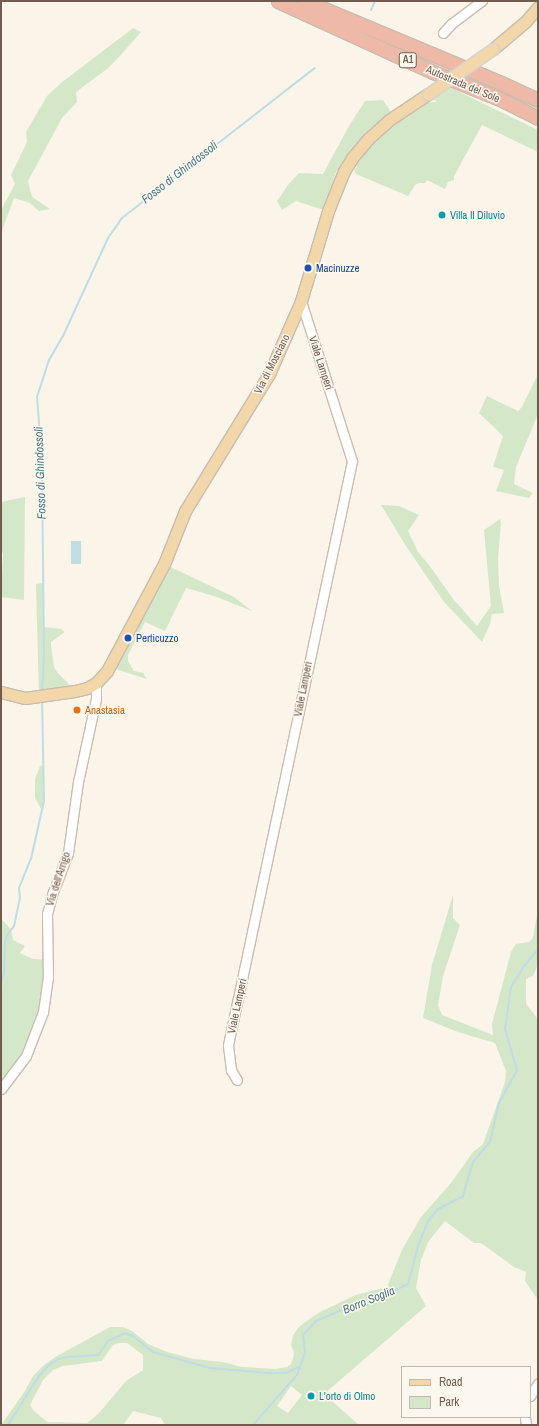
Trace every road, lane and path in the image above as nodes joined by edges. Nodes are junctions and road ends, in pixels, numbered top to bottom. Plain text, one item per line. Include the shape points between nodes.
1 (278, 1) edge
2 (305, 1) edge
3 (482, 1) edge
4 (538, 7) edge
5 (443, 33) dead end
6 (538, 100) edge
7 (538, 118) edge
8 (302, 301) junction
9 (96, 683) junction
10 (1, 692) edge
11 (237, 1080) dead end
12 (1, 1089) edge
13 (538, 1383) edge
14 (531, 1394) edge

1 - 7 highway, Autostrada del Sole / A1
2 - 6 highway, Autostrada del Sole / A1
3 - 5 street
4 - 8 main road, Via di Mosciano, bridge via 526,21 493,49 389,120 352,158 344,170 328,211
8 - 9 main road, Via di Mosciano via 269,374 185,510 164,564 112,662
8 - 11 street, Viale Lamperi via 352,461 228,1045 231,1070
9 - 10 main road, Via di Mosciano via 76,691 24,698
9 - 12 street, Via dell'Arrigo via 96,699 78,782 68,853 47,914 48,978 43,1012 26,1056
13 - 14 street

